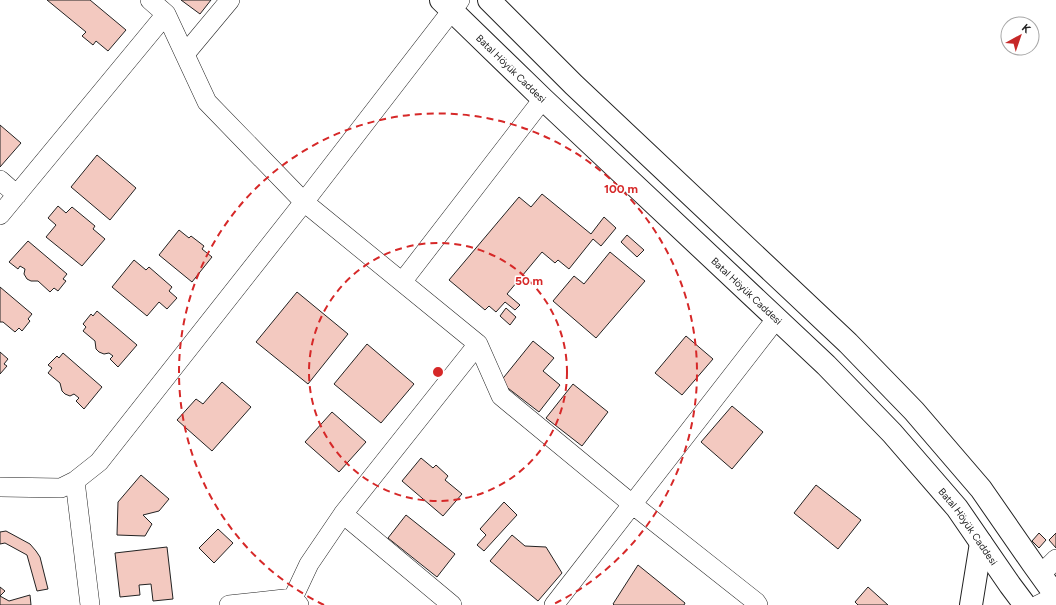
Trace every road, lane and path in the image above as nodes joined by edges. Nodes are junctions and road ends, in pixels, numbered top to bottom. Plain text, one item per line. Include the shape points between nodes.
1 (150, 0) edge
2 (230, 0) edge
3 (489, 0) edge
4 (451, 3) edge
5 (166, 14) junction
6 (185, 54) junction
7 (543, 99) junction
8 (0, 180) edge
9 (17, 195) junction
10 (304, 202) junction
11 (0, 215) edge
12 (402, 282) junction
13 (777, 318) junction
14 (478, 344) junction
15 (75, 481) junction
16 (0, 487) edge
17 (632, 504) junction
18 (343, 514) junction
19 (981, 543) junction
20 (1056, 559) edge
21 (1040, 575) junction
22 (1056, 596) edge
23 (296, 602) edge
24 (90, 605) edge
25 (229, 605) edge
26 (452, 605) edge
27 (554, 605) edge
28 (758, 605) edge
29 (971, 605) edge
30 (1025, 605) edge
31 (1038, 605) edge
32 (1054, 605) edge

1 - 5 street
2 - 6 street
3 - 21 main road via 574,85 848,343 914,411 981,489
4 - 7 main road, Batal Höyük Caddesi
4 - 10 street
5 - 6 street
5 - 9 street
6 - 10 street via 208,102
7 - 12 street
7 - 13 main road, Batal Höyük Caddesi
8 - 9 street
9 - 11 street
10 - 12 street
10 - 15 street via 99,462
12 - 14 street
13 - 17 street
13 - 19 main road, Batal Höyük Caddesi via 892,433 957,508
14 - 17 street via 501,396
14 - 18 street
15 - 16 street via 60,488
15 - 24 street
17 - 27 street
17 - 28 street
18 - 23 street via 309,564
18 - 26 street
19 - 29 main road
19 - 30 main road, Batal Höyük Caddesi
20 - 21 street
21 - 22 main road
22 - 31 street
22 - 32 street
23 - 25 street

